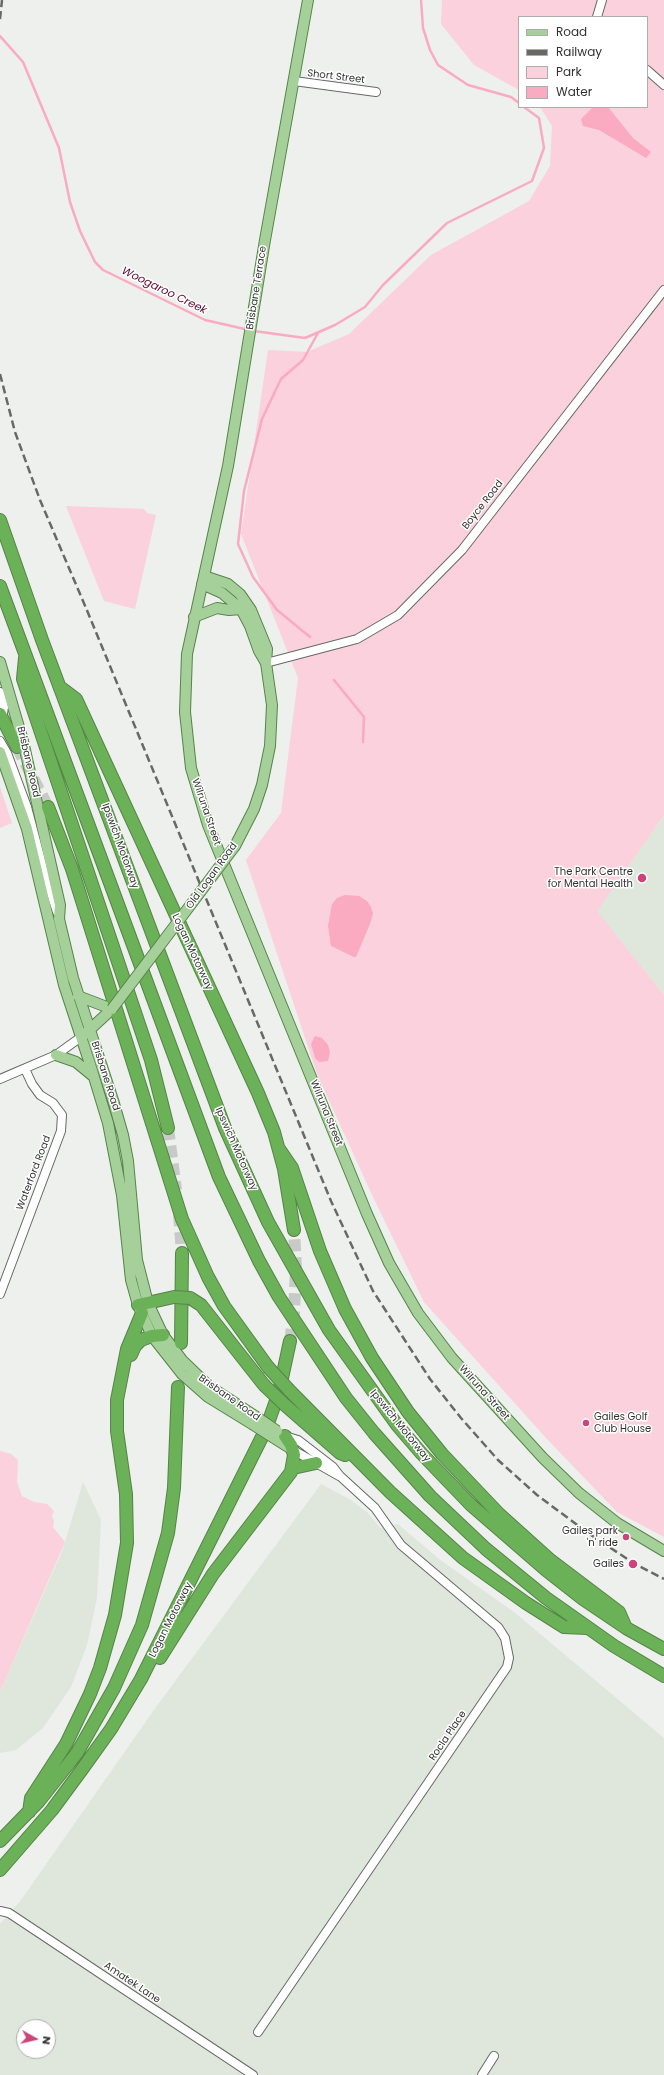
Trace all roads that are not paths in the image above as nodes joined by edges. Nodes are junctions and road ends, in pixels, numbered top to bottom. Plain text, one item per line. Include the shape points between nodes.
1 (308, 0) edge
2 (602, 0) edge
3 (597, 16) edge
4 (648, 71) edge
5 (294, 81) junction
6 (664, 85) edge
7 (376, 92) dead end
8 (664, 290) edge
9 (0, 520) edge
10 (203, 580) junction
11 (0, 586) edge
12 (241, 609) junction
13 (194, 617) junction
14 (25, 655) junction
15 (0, 662) edge
16 (266, 663) junction
17 (60, 687) junction
18 (0, 692) edge
19 (1, 720) edge
20 (0, 741) edge
21 (17, 747) tunnel mouth
22 (0, 752) edge
23 (48, 807) tunnel mouth
24 (59, 919) junction
25 (78, 996) junction
26 (108, 1010) junction
27 (90, 1030) junction
28 (81, 1037) junction
29 (56, 1055) junction
30 (25, 1069) junction
31 (93, 1076) junction
32 (0, 1079) edge
33 (168, 1128) tunnel mouth
34 (279, 1149) junction
35 (294, 1230) tunnel mouth
36 (182, 1253) tunnel mouth
37 (0, 1294) edge
38 (143, 1307) junction
39 (158, 1335) junction
40 (290, 1341) tunnel mouth
41 (181, 1343) dead end
42 (124, 1364) junction
43 (178, 1388) dead end
44 (279, 1435) junction
45 (293, 1450) junction
46 (358, 1460) junction
47 (316, 1463) junction
48 (293, 1468) junction
49 (340, 1476) junction
50 (664, 1551) edge
51 (588, 1628) junction
52 (626, 1628) junction
53 (664, 1649) edge
54 (664, 1676) edge
55 (141, 1679) junction
56 (29, 1812) junction
57 (0, 1841) edge
58 (0, 1870) edge
59 (0, 1911) edge
60 (258, 2032) dead end
61 (494, 2056) dead end
62 (253, 2075) edge
63 (482, 2075) edge

1 - 5 main road, Brisbane Terrace
2 - 3 street
4 - 6 street
5 - 7 street, Short Street
5 - 10 main road, Brisbane Terrace via 227,474
8 - 16 street, Boyce Road via 462,550 398,615 357,639
9 - 17 highway, Ipswich Motorway
10 - 12 main road, Old Logan Road
10 - 13 main road, Wilruna Street
10 - 16 main road, Old Logan Road via 228,584 246,602 267,648
11 - 14 highway
12 - 13 main road via 217,608
12 - 16 main road, Old Logan Road
13 - 50 main road, Wilruna Street via 187,654 184,712 191,768 201,806 389,1263 418,1313 452,1358 543,1458 579,1493 617,1523
14 - 33 highway via 23,679 142,1031
14 - 51 highway via 219,1177 279,1297 346,1398 430,1496 486,1549
15 - 24 main road, Brisbane Road via 23,742 60,905
16 - 26 main road, Old Logan Road, bridge via 272,705 270,746 254,809 235,846
17 - 34 highway, Logan Motorway via 76,699 258,1093
17 - 52 highway, Ipswich Motorway via 225,1128 268,1222 329,1330 392,1418 448,1482 499,1531 546,1570
18 - 19 street via 4,703
19 - 21 highway
20 - 24 street via 27,807
22 - 28 main road, Brisbane Road via 28,829 64,985
23 - 46 highway, bridge via 72,869 182,1219 208,1277 224,1306 268,1367
24 - 25 main road, Brisbane Road
25 - 26 main road
25 - 27 main road, Brisbane Road
26 - 27 main road, Old Logan Road
27 - 28 main road, Old Logan Road
27 - 38 main road, Brisbane Road via 123,1134
28 - 29 street, Old Logan Road
28 - 31 main road, Brisbane Road
29 - 30 street, Old Logan Road
29 - 31 main road via 76,1062
30 - 32 street, Old Logan Road
30 - 37 street, Waterford Road via 40,1095 53,1102 62,1115 61,1131
31 - 38 main road, Brisbane Road via 108,1123 118,1171 129,1265
34 - 35 highway, Logan Motorway
34 - 52 highway via 292,1168 320,1251 345,1309 403,1406 442,1454 499,1514 549,1559 619,1612
36 - 41 highway
38 - 39 main road, Brisbane Road
38 - 42 highway
38 - 46 highway, bridge via 174,1297 198,1301 264,1385 284,1405 340,1453
39 - 42 highway via 138,1342
39 - 44 main road, Brisbane Road, bridge via 200,1379 253,1420
40 - 55 highway, Logan Motorway via 278,1392 263,1436
42 - 56 highway via 118,1387 116,1414 126,1494 127,1543 116,1615 90,1694 66,1744 31,1798
43 - 56 highway via 174,1488 169,1525 162,1560 142,1625 117,1682 81,1747 66,1769
44 - 45 highway
44 - 49 street, Rocla Place via 298,1440 333,1467
45 - 47 street, Rocla Place
45 - 48 highway
46 - 51 highway via 441,1538 495,1582 564,1627
47 - 48 highway
47 - 49 street, Rocla Place
48 - 55 highway via 213,1574 150,1674
49 - 60 street, Rocla Place via 375,1508 401,1545 498,1627 505,1638 507,1667
51 - 54 highway
52 - 53 highway, Ipswich Motorway
55 - 58 highway, Logan Motorway via 124,1709 52,1810
56 - 57 highway
59 - 62 street, Amatek Lane via 9,1913
61 - 63 street

